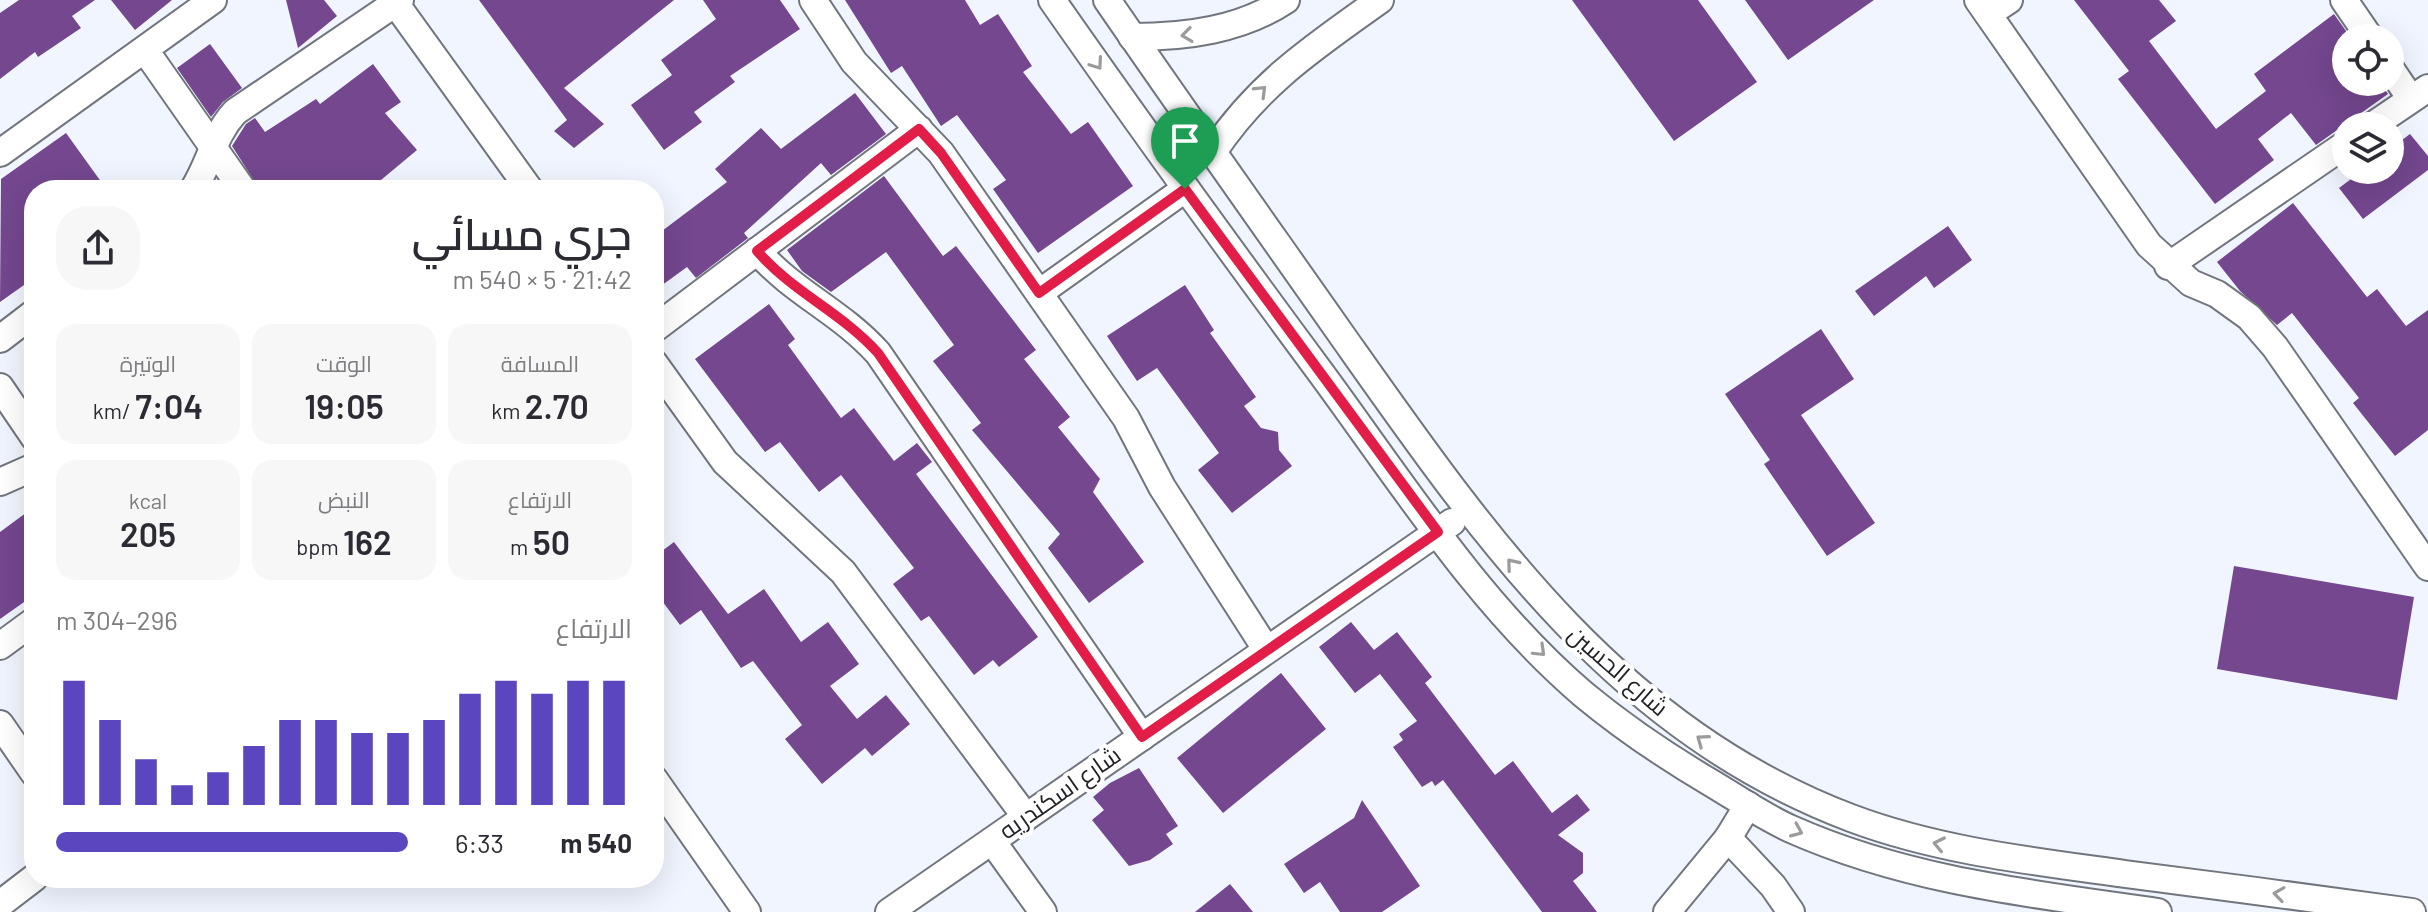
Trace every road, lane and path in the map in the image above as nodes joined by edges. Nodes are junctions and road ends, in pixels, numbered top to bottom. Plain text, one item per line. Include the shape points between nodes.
1 (213, 0) edge
2 (813, 0) edge
3 (1052, 0) edge
4 (1107, 0) edge
5 (1286, 0) edge
6 (1380, 0) edge
7 (2344, 0) edge
8 (396, 1) edge
9 (1992, 5) edge
10 (2360, 24) edge
11 (1132, 37) junction
12 (145, 50) junction
13 (2404, 80) edge
14 (2420, 93) edge
15 (2392, 112) edge
16 (919, 129) junction
17 (212, 145) junction
18 (1213, 152) junction
19 (0, 153) edge
20 (2332, 154) edge
21 (200, 180) edge
22 (236, 180) edge
23 (523, 180) edge
24 (1185, 189) junction
25 (757, 251) junction
26 (2168, 266) junction
27 (1039, 293) junction
28 (24, 321) edge
29 (664, 321) edge
30 (0, 339) edge
31 (664, 377) edge
32 (0, 387) edge
33 (24, 422) edge
34 (24, 471) edge
35 (0, 482) edge
36 (1468, 511) junction
37 (1438, 532) junction
38 (2428, 567) edge
39 (24, 628) edge
40 (0, 646) edge
41 (1266, 649) junction
42 (0, 724) edge
43 (1142, 737) junction
44 (24, 759) edge
45 (664, 793) edge
46 (1748, 805) junction
47 (1026, 817) junction
48 (1728, 838) junction
49 (992, 841) junction
50 (1994, 856) junction
51 (24, 886) edge
52 (1991, 889) junction
53 (0, 904) edge
54 (747, 912) edge
55 (889, 912) edge
56 (1043, 912) edge
57 (1667, 912) edge
58 (1791, 912) edge
59 (2158, 912) edge
60 (2412, 912) edge

1 - 12 street
2 - 16 street via 854,62
3 -> 24 street, شارع الحسين
4 - 11 street, شارع الحسين
5 -> 11 street via 1206,32
18 -> 6 street via 1247,105 1279,73
7 - 10 street
8 - 17 street via 235,112
8 - 23 street
9 - 26 street via 2149,245
11 - 18 street, شارع الحسين
12 - 17 street
12 - 19 street
13 - 14 street
14 - 15 street
16 - 25 street
16 - 27 street
17 - 21 street
17 - 22 street
18 - 36 street, شارع الحسين
20 - 26 street
24 - 27 street
24 - 37 street, شارع الحسين
25 - 29 street
25 - 43 street via 779,276 835,313 878,353
26 - 38 street via 2249,317 2267,337
27 - 41 street via 1126,418 1162,487
28 - 30 street
31 - 47 street via 725,462 843,572
32 - 33 street
34 - 35 street
36 - 37 street, شارع اسكندريه
50 -> 36 street, شارع الحسين via 1918,840 1851,818 1723,755 1664,712 1558,619
37 - 41 street, شارع اسكندريه
37 -> 46 street, شارع الحسين via 1519,631 1582,692 1650,746
39 - 40 street
41 - 43 street, شارع اسكندريه
42 - 44 street
43 - 47 street, شارع اسكندريه
45 - 54 street
46 - 48 street
46 -> 52 street, شارع الحسين via 1853,854
47 - 49 street, شارع اسكندريه
48 - 57 street
48 - 58 street
49 - 55 street, شارع اسكندريه
49 - 56 street
50 - 52 street
60 -> 50 street, شارع الحسين
51 - 53 street
52 - 59 street, شارع الحسين

